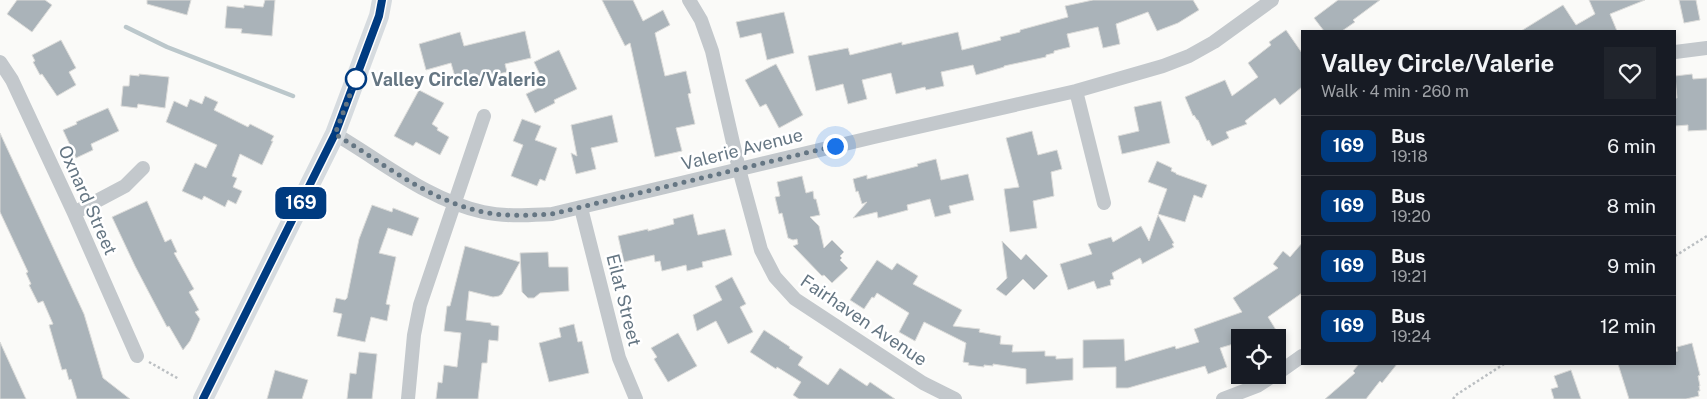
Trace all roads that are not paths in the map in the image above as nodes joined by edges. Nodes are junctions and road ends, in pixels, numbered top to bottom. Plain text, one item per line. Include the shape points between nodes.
1 (382, 0) edge
2 (689, 0) edge
3 (1272, 0) edge
4 (1707, 48) edge
5 (1676, 52) edge
6 (0, 62) edge
7 (1076, 91) junction
8 (484, 116) dead end
9 (335, 134) junction
10 (143, 168) dead end
11 (739, 170) junction
12 (454, 203) junction
13 (1104, 203) dead end
14 (581, 208) junction
15 (74, 213) junction
16 (137, 356) road end
17 (1301, 357) edge
18 (1286, 367) edge
19 (1260, 384) edge
20 (203, 399) edge
21 (408, 399) edge
22 (636, 399) edge
23 (955, 399) edge
24 (1223, 399) edge

1 - 9 main road
2 - 11 street, Fairhaven Avenue via 712,50
3 - 7 street, Valerie Avenue via 1189,56
4 - 5 street
6 - 15 street, Oxnard Street via 12,80
7 - 11 street, Valerie Avenue
7 - 13 street
8 - 12 street
9 - 12 street, Valerie Avenue via 412,182
9 - 20 main road
10 - 15 street via 125,186
11 - 14 street, Valerie Avenue
11 - 23 street, Fairhaven Avenue via 761,250 775,278 795,299 923,383
12 - 14 street, Valerie Avenue via 484,212 512,215 552,214
12 - 21 street via 420,305
14 - 22 street, Eilat Street via 619,358
15 - 16 street, Oxnard Street
17 - 18 street
19 - 24 street

